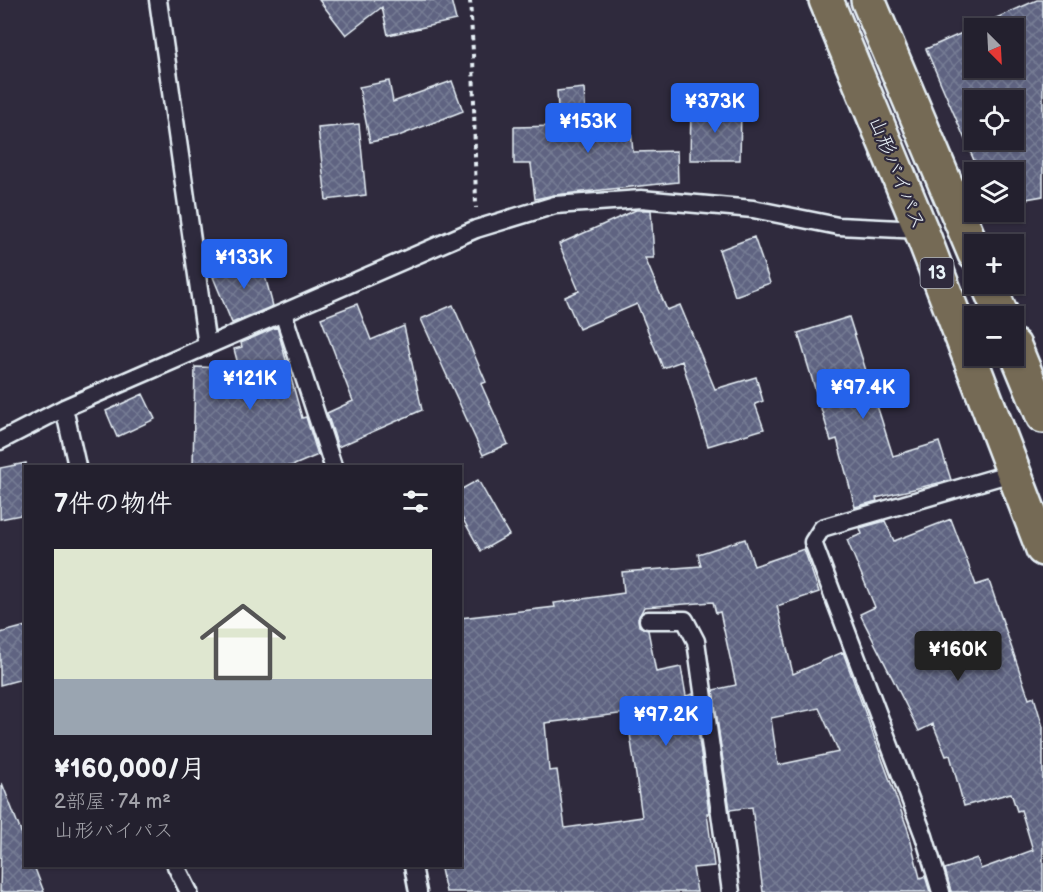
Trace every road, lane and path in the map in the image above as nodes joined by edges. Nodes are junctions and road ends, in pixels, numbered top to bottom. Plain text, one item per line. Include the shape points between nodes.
1 (158, 0) edge
2 (470, 0) edge
3 (826, 0) edge
4 (868, 0) edge
5 (476, 230) junction
6 (921, 230) junction
7 (967, 234) edge
8 (283, 313) junction
9 (207, 346) junction
10 (1022, 366) edge
11 (64, 408) junction
12 (1043, 416) edge
13 (0, 441) edge
14 (77, 465) edge
15 (333, 465) edge
16 (1015, 472) junction
17 (1043, 549) edge
18 (648, 620) dead end
19 (176, 867) edge
20 (413, 867) edge
21 (189, 892) edge
22 (418, 892) edge
23 (731, 892) edge
24 (941, 892) edge

1 - 9 lane
2 - 5 path
3 - 6 highway, 山形バイパス / 13
4 - 7 highway, 山形バイパス / 13
5 - 6 lane via 555,205 641,199 753,209 838,226
5 - 8 lane
6 - 16 highway, 山形バイパス / 13
8 - 9 lane
8 - 15 lane
9 - 11 lane
10 - 12 highway
11 - 13 lane
11 - 14 lane
16 - 17 highway, 山形バイパス / 13
16 - 24 lane via 822,528 813,542 924,836
18 - 23 lane via 685,620 696,642
19 - 21 lane
20 - 22 lane

